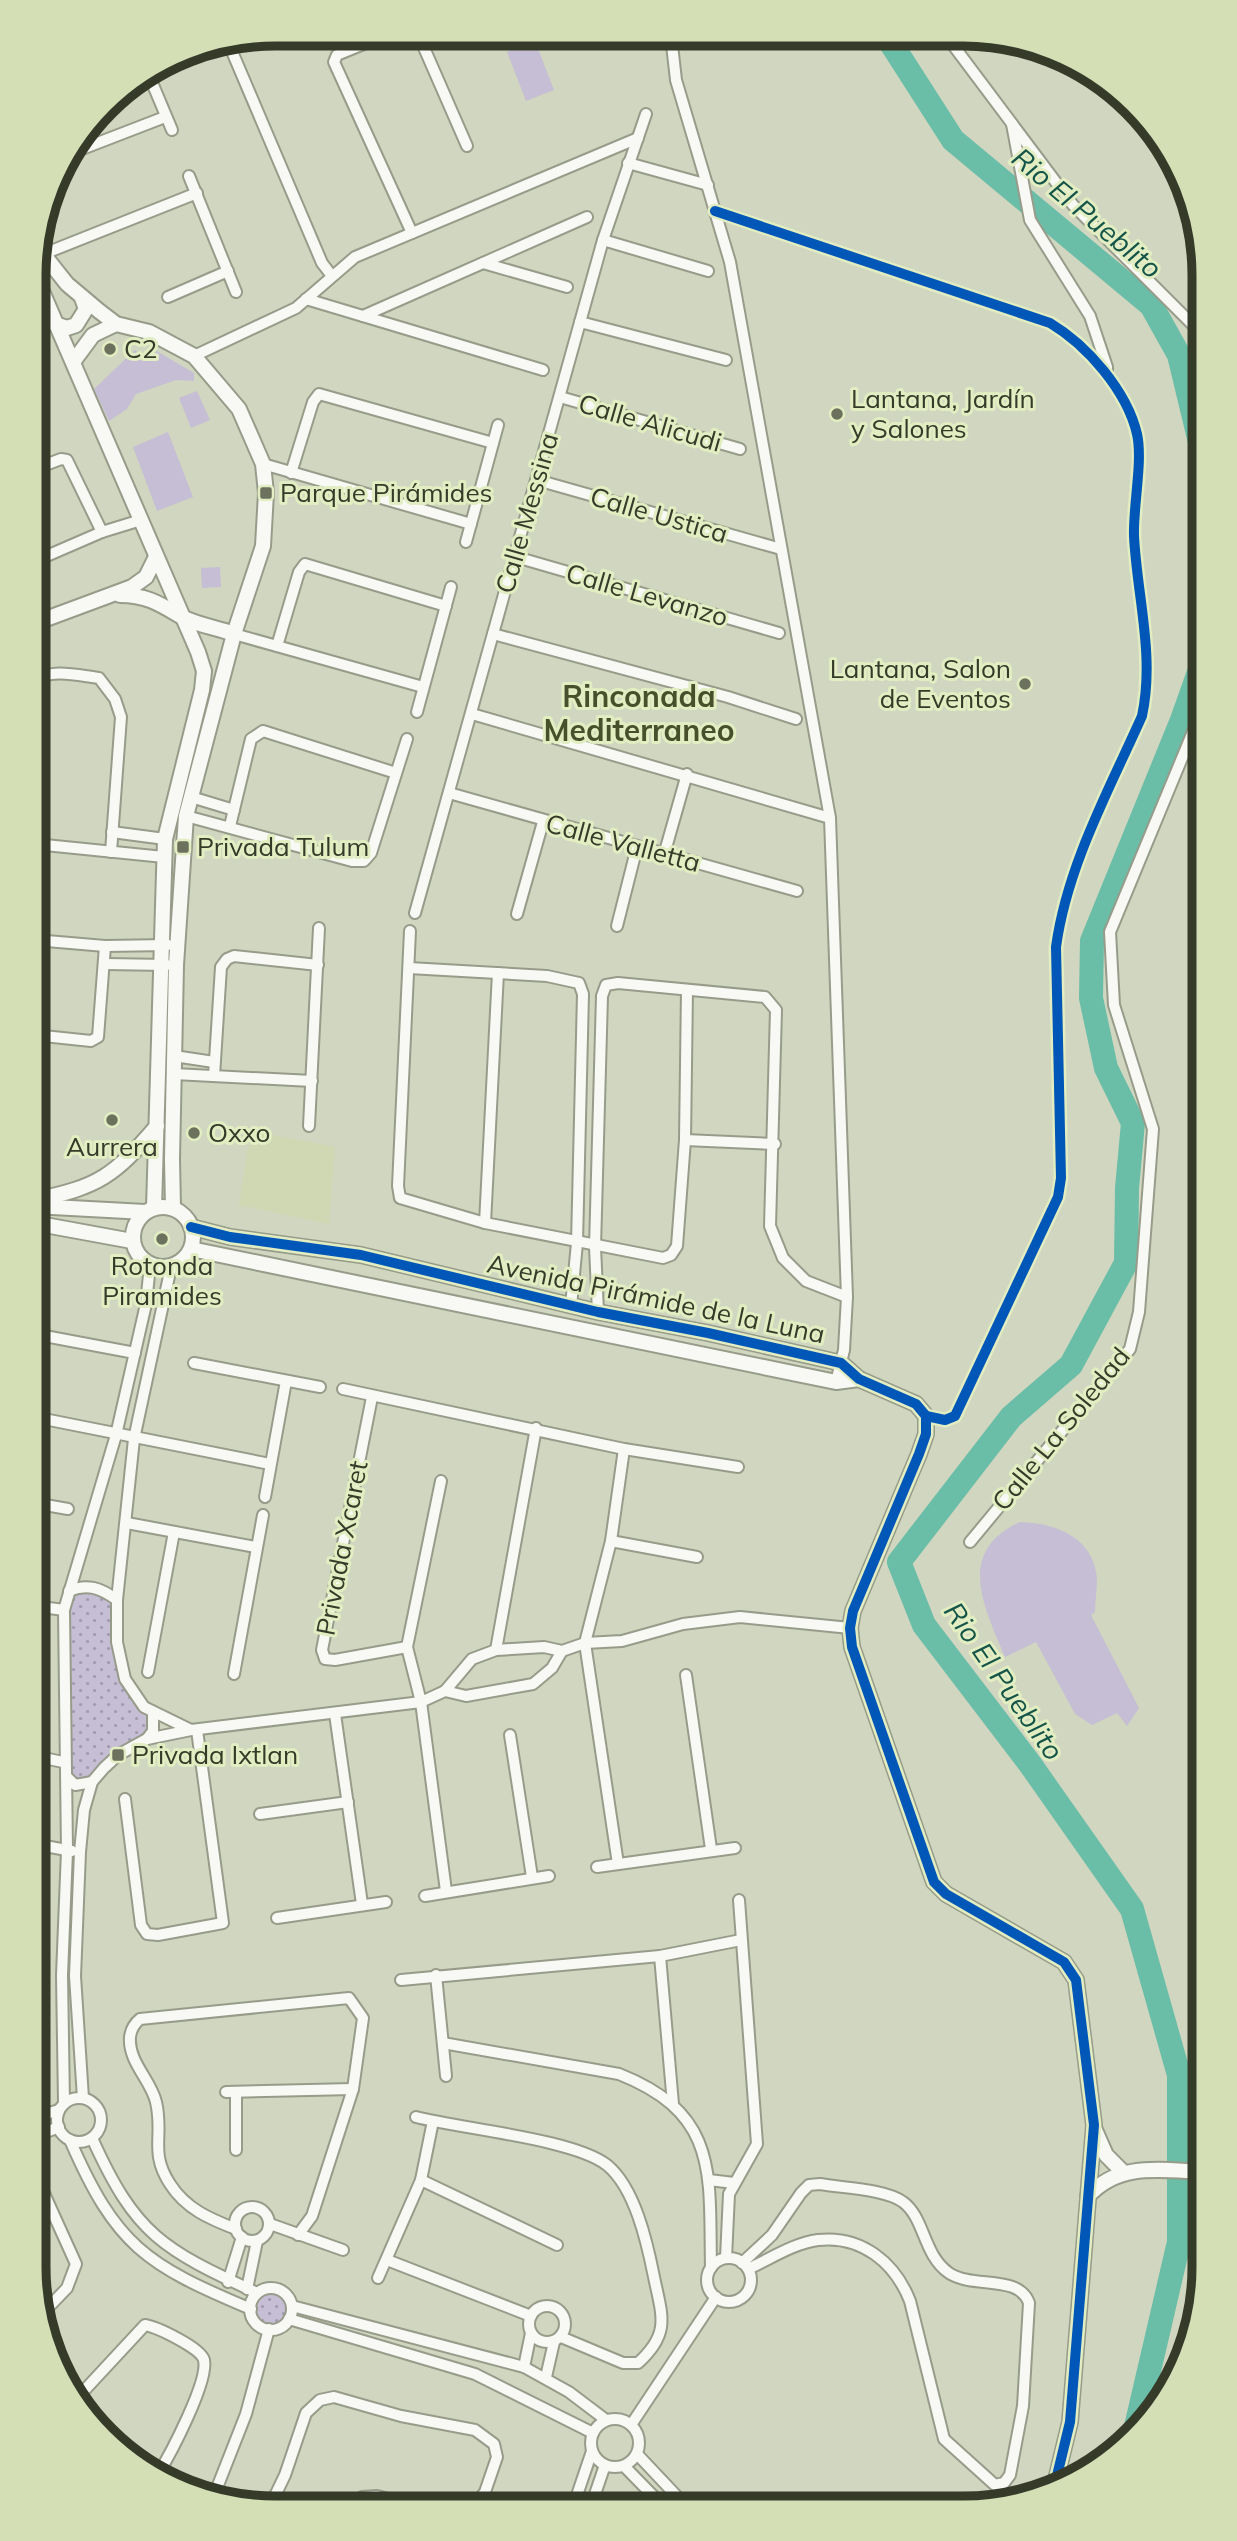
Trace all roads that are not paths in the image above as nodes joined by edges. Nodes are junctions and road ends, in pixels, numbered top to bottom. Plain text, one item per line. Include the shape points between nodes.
1 (359, 46) edge
2 (423, 46) edge
3 (672, 46) edge
4 (954, 46) edge
5 (231, 50) edge
6 (151, 82) edge
7 (646, 114) dead end
8 (165, 117) junction
9 (1012, 121) junction
10 (173, 130) dead end
11 (638, 138) junction
12 (88, 141) edge
13 (467, 146) dead end
14 (628, 163) junction
15 (189, 176) dead end
16 (708, 185) junction
17 (197, 193) junction
18 (715, 211) junction
19 (587, 217) dead end
20 (412, 233) junction
21 (603, 240) junction
22 (46, 253) joint
23 (482, 263) junction
24 (228, 271) junction
25 (708, 271) dead end
26 (332, 276) junction
27 (567, 287) dead end
28 (236, 292) dead end
29 (168, 297) dead end
30 (82, 298) junction
31 (306, 299) junction
32 (46, 303) edge
33 (363, 316) junction
34 (580, 322) junction
35 (55, 324) junction
36 (116, 324) junction
37 (1192, 324) edge
38 (194, 356) junction
39 (726, 360) dead end
40 (73, 362) junction
41 (543, 370) dead end
42 (1107, 376) junction
43 (560, 397) junction
44 (498, 425) dead end
45 (493, 443) junction
46 (740, 449) dead end
47 (263, 464) junction
48 (46, 465) edge
49 (289, 473) junction
50 (537, 480) junction
51 (141, 520) junction
52 (471, 524) junction
53 (102, 532) junction
54 (466, 542) dead end
55 (781, 549) junction
56 (46, 556) edge
57 (156, 557) junction
58 (516, 557) junction
59 (451, 587) dead end
60 (116, 595) junction
61 (446, 606) junction
62 (183, 618) junction
63 (46, 619) edge
64 (779, 633) dead end
65 (234, 634) junction
66 (492, 634) junction
67 (271, 645) junction
68 (46, 675) edge
69 (423, 687) junction
70 (417, 712) dead end
71 (472, 714) junction
72 (796, 719) dead end
73 (1192, 735) edge
74 (407, 739) dead end
75 (396, 773) junction
76 (687, 774) junction
77 (449, 793) junction
78 (191, 797) junction
79 (231, 809) junction
80 (186, 816) junction
81 (830, 818) junction
82 (543, 822) junction
83 (226, 825) junction
84 (112, 832) junction
85 (165, 839) junction
86 (46, 845) edge
87 (637, 847) junction
88 (111, 852) junction
89 (664, 855) junction
90 (164, 858) junction
91 (797, 891) dead end
92 (415, 913) dead end
93 (517, 914) dead end
94 (617, 926) dead end
95 (319, 928) dead end
96 (410, 931) dead end
97 (46, 941) edge
98 (177, 944) junction
99 (162, 945) junction
100 (105, 946) junction
101 (105, 964) junction
102 (160, 965) junction
103 (176, 965) junction
104 (318, 965) junction
105 (409, 968) junction
106 (499, 974) junction
107 (687, 990) junction
108 (46, 1036) edge
109 (174, 1056) junction
110 (209, 1061) junction
111 (174, 1074) junction
112 (210, 1077) junction
113 (312, 1081) junction
114 (157, 1126) junction
115 (309, 1126) dead end
116 (685, 1140) junction
117 (775, 1144) junction
118 (46, 1197) edge
119 (46, 1206) edge
120 (173, 1208) junction
121 (149, 1210) junction
122 (485, 1223) junction
123 (46, 1225) edge
124 (191, 1227) junction
125 (132, 1241) junction
126 (577, 1243) junction
127 (595, 1247) junction
128 (191, 1249) junction
129 (150, 1265) junction
130 (171, 1267) junction
131 (847, 1297) junction
132 (571, 1306) junction
133 (598, 1312) junction
134 (46, 1336) edge
135 (764, 1345) junction
136 (135, 1353) junction
137 (194, 1363) dead end
138 (841, 1363) junction
139 (758, 1365) junction
140 (859, 1379) junction
141 (286, 1381) junction
142 (836, 1382) junction
143 (320, 1387) dead end
144 (343, 1389) dead end
145 (372, 1397) junction
146 (926, 1416) junction
147 (46, 1420) edge
148 (536, 1428) junction
149 (116, 1435) junction
150 (134, 1439) junction
151 (624, 1449) junction
152 (270, 1464) junction
153 (738, 1467) dead end
154 (441, 1481) dead end
155 (265, 1497) dead end
156 (46, 1505) edge
157 (68, 1509) dead end
158 (263, 1515) dead end
159 (127, 1522) junction
160 (174, 1532) junction
161 (611, 1541) junction
162 (970, 1542) dead end
163 (256, 1547) junction
164 (697, 1557) dead end
165 (69, 1591) junction
166 (117, 1600) junction
167 (46, 1608) edge
168 (64, 1610) junction
169 (850, 1628) junction
170 (584, 1643) junction
171 (407, 1647) junction
172 (496, 1650) junction
173 (562, 1651) junction
174 (148, 1672) dead end
175 (234, 1674) dead end
176 (686, 1675) dead end
177 (445, 1691) junction
178 (421, 1702) junction
179 (153, 1713) junction
180 (335, 1714) junction
181 (194, 1730) junction
182 (510, 1735) dead end
183 (147, 1739) junction
184 (46, 1758) edge
185 (63, 1762) junction
186 (65, 1776) junction
187 (92, 1782) junction
188 (125, 1799) dead end
189 (348, 1802) junction
190 (260, 1814) dead end
191 (46, 1847) edge
192 (735, 1848) dead end
193 (711, 1849) junction
194 (67, 1851) junction
195 (80, 1852) junction
196 (618, 1864) junction
197 (597, 1867) dead end
198 (549, 1876) dead end
199 (531, 1877) junction
200 (446, 1891) junction
201 (425, 1896) dead end
202 (739, 1900) dead end
203 (386, 1902) dead end
204 (362, 1903) junction
205 (277, 1918) dead end
206 (741, 1940) junction
207 (660, 1956) junction
208 (436, 1975) junction
209 (401, 1980) dead end
210 (443, 2043) junction
211 (446, 2076) dead end
212 (353, 2089) junction
213 (83, 2098) junction
214 (673, 2104) junction
215 (62, 2107) junction
216 (46, 2113) edge
217 (416, 2117) dead end
218 (433, 2121) junction
219 (1094, 2125) junction
220 (59, 2127) junction
221 (46, 2132) edge
222 (92, 2138) junction
223 (70, 2140) junction
224 (236, 2150) dead end
225 (1123, 2172) junction
226 (1191, 2172) edge
227 (421, 2180) junction
228 (709, 2180) junction
229 (734, 2183) junction
230 (1088, 2196) junction
231 (46, 2198) edge
232 (270, 2224) junction
233 (239, 2233) junction
234 (298, 2235) junction
235 (257, 2241) junction
236 (557, 2245) dead end
237 (343, 2250) dead end
238 (726, 2258) junction
239 (387, 2260) junction
240 (745, 2266) junction
241 (711, 2268) junction
242 (378, 2278) dead end
243 (228, 2282) junction
244 (252, 2291) junction
245 (716, 2297) junction
246 (49, 2306) edge
247 (292, 2306) junction
248 (251, 2309) junction
249 (531, 2316) junction
250 (289, 2319) junction
251 (269, 2329) junction
252 (531, 2333) junction
253 (557, 2339) junction
254 (524, 2367) junction
255 (545, 2377) junction
256 (83, 2392) edge
257 (607, 2420) junction
258 (631, 2425) junction
259 (593, 2433) junction
260 (592, 2451) junction
261 (637, 2454) junction
262 (604, 2465) junction
263 (163, 2466) edge
264 (624, 2466) junction
265 (1057, 2475) edge
266 (218, 2489) edge
267 (579, 2495) edge
268 (275, 2496) edge
269 (481, 2496) edge
270 (597, 2496) edge
271 (653, 2496) edge
272 (677, 2496) edge

1 - 20 street via 337,55 334,62
2 - 13 street
3 - 16 street via 676,80
4 - 9 street
5 - 26 street via 322,263
6 - 8 street
7 - 11 street, Calle Messina
8 - 10 street
8 - 12 street
9 - 37 street via 1073,205
9 - 42 street via 1030,220 1090,316
11 - 14 street, Calle Messina
11 - 20 street
14 - 16 street
14 - 21 street, Calle Messina
15 - 17 street
16 - 18 street
17 - 22 street
17 - 24 street
18 - 42 street via 1050,323 1068,334
18 - 55 street via 730,262
19 - 23 street
20 - 26 street via 355,257
21 - 25 street
21 - 34 street, Calle Messina
22 - 30 street
23 - 27 street
23 - 33 street
24 - 28 street
24 - 29 street
26 - 31 street
30 - 35 street via 86,309 76,325
30 - 36 street
31 - 33 street
31 - 38 street
32 - 35 street
33 - 41 street
34 - 39 street
34 - 43 street, Calle Messina
35 - 40 street
36 - 38 street via 149,332
36 - 40 street via 93,335
38 - 47 street via 239,410
40 - 51 street
42 - 146 street via 1138,435 1134,535 1147,692 1142,716 1060,917 1056,947 1058,1197 955,1416 946,1420
43 - 46 street, Calle Alicudi
43 - 50 street, Calle Messina
44 - 45 street
45 - 49 street via 319,394
45 - 52 street
47 - 49 street
47 - 65 street via 263,546
48 - 53 street via 67,460
49 - 52 street
50 - 55 street, Calle Ustica
50 - 58 street, Calle Messina
51 - 53 street
51 - 57 street
52 - 54 street
53 - 56 street
55 - 81 street
57 - 60 street via 146,577
57 - 62 street
58 - 64 street, Calle Levanzo
58 - 66 street, Calle Messina
59 - 61 street
60 - 62 street via 141,595
60 - 63 street
61 - 67 street via 305,564
61 - 69 street
62 - 65 street
62 - 85 street via 204,671
65 - 67 street
65 - 78 street
66 - 71 street, Calle Messina
66 - 72 street
67 - 69 street
68 - 84 street via 99,678 115,699 121,717
69 - 70 street
71 - 76 street
71 - 77 street, Calle Messina
73 - 162 street, Calle La Soledad via 1110,932 1114,1005 1153,1129 1139,1312 1130,1349
74 - 75 street
75 - 79 street via 263,731 251,739
75 - 83 street via 371,853 364,861
76 - 81 street
76 - 89 street
77 - 82 street, Calle Valletta
77 - 92 street, Calle Messina
78 - 79 street
78 - 80 street
79 - 83 street
80 - 83 street
80 - 98 street
81 - 131 street
82 - 87 street, Calle Valletta
82 - 93 street
84 - 85 street
84 - 88 street
85 - 90 street
86 - 88 street
87 - 89 street, Calle Valletta
87 - 94 street
88 - 90 street
89 - 91 street, Calle Valletta
90 - 99 street
95 - 104 street
96 - 105 street
97 - 100 street
98 - 99 street
98 - 103 street
99 - 100 street
99 - 102 street
100 - 101 street
101 - 102 street
101 - 108 street via 97,1037 91,1041
102 - 103 street
102 - 114 street
103 - 109 street
104 - 110 street via 227,959 221,967
104 - 113 street
105 - 106 street
105 - 122 street via 400,1198
106 - 122 street
106 - 126 street via 570,979 579,983 583,994
107 - 116 street
107 - 117 street via 765,997 773,1002
107 - 127 street via 618,983 606,985 602,996
109 - 110 street
109 - 111 street
110 - 112 street
111 - 112 street
111 - 120 street
112 - 113 street
113 - 115 street
114 - 118 street via 118,1169 99,1182
114 - 121 street
116 - 117 street
116 - 127 street via 677,1246 671,1255 663,1258
117 - 131 street via 770,1226 783,1258 806,1281
119 - 121 street
120 - 121 street
120 - 124 street
121 - 125 street via 137,1219
122 - 126 street
123 - 125 street
124 - 128 street
124 - 132 street, Avenida Pirámide de la Luna via 230,1237 361,1255
125 - 129 street via 138,1256
126 - 127 street
126 - 132 street
127 - 133 street
128 - 130 street
128 - 139 street, Avenida Pirámide de la Luna
129 - 130 street
129 - 136 street
130 - 150 street
131 - 138 street
132 - 133 street, Avenida Pirámide de la Luna
133 - 135 street, Avenida Pirámide de la Luna
134 - 136 street
135 - 138 street, Avenida Pirámide de la Luna
135 - 139 street
136 - 149 street
137 - 141 street
138 - 140 street, Avenida Pirámide de la Luna
138 - 142 street
139 - 142 street, Avenida Pirámide de la Luna
140 - 142 street, Avenida Pirámide de la Luna
140 - 146 street, Avenida Pirámide de la Luna via 916,1404
141 - 143 street
141 - 152 street
144 - 145 street
145 - 148 street
145 - 171 street, Privada Xcaret via 321,1650 325,1659 335,1660
146 - 169 street via 926,1434
147 - 149 street
148 - 151 street
148 - 172 street
149 - 150 street
149 - 165 street
150 - 152 street
150 - 159 street
151 - 153 street
151 - 161 street
152 - 155 street
154 - 171 street
156 - 157 street
158 - 163 street
159 - 160 street
159 - 166 street
160 - 163 street
160 - 174 street
161 - 164 street
161 - 170 street
163 - 175 street
165 - 166 street via 80,1586 98,1588
165 - 168 street
166 - 179 street via 117,1642 125,1679
167 - 168 street
168 - 185 street
169 - 170 street via 740,1617 683,1623 622,1641
169 - 219 street via 852,1647 934,1882 946,1894 1065,1962 1072,1971
170 - 173 street
170 - 196 street
171 - 178 street
172 - 173 street via 544,1647
172 - 177 street via 472,1659
173 - 177 street via 552,1668 533,1684 466,1696
176 - 193 street
177 - 178 street
178 - 180 street
178 - 200 street
179 - 181 street
179 - 183 street via 153,1731
180 - 181 street
180 - 189 street
181 - 183 street
181 - 188 street via 223,1923 148,1934 141,1925
182 - 199 street
183 - 187 street via 118,1755
184 - 185 street
185 - 186 street
186 - 187 street via 75,1785
186 - 194 street
187 - 195 street
189 - 190 street
189 - 204 street
191 - 194 street
192 - 193 street
193 - 196 street
194 - 195 street
194 - 215 street
195 - 213 street via 75,1976
196 - 197 street
198 - 199 street
199 - 200 street
200 - 201 street
202 - 206 street
203 - 204 street
204 - 205 street
206 - 207 street
206 - 229 street via 757,2144
207 - 208 street
207 - 214 street
208 - 209 street
208 - 210 street
210 - 211 street
210 - 214 street via 619,2074
212 - 224 street via 231,2092
212 - 233 street via 363,2018 349,1998 140,2019 133,2025 130,2039 138,2069 156,2099 160,2136 156,2158 171,2186 200,2215
212 - 234 street via 312,2216
213 - 215 street
213 - 222 street via 100,2112 101,2127
214 - 228 street via 695,2130
215 - 216 street
215 - 220 street
217 - 218 street
218 - 227 street
218 - 253 street via 579,2150 607,2165 629,2194 651,2264 662,2334 638,2363 623,2363
219 - 225 street via 1106,2155
219 - 230 street
220 - 221 street
220 - 223 street
222 - 223 street
222 - 243 street via 112,2182 149,2232
223 - 248 street via 93,2192 136,2248 170,2273
225 - 226 street
225 - 230 street via 1104,2180
227 - 236 street
227 - 239 street
228 - 229 street
228 - 241 street
229 - 238 street via 729,2194
230 - 265 street via 1070,2422
231 - 246 street via 76,2264 67,2288
232 - 233 street via 266,2213 250,2207 240,2213
232 - 234 street
232 - 235 street
233 - 235 street
233 - 243 street
234 - 237 street
235 - 244 street
238 - 240 street
238 - 241 street
239 - 242 street
239 - 249 street
240 - 240 street via 817,2241 858,2245 890,2265 910,2301 944,2439 984,2479 995,2485 1004,2483 1010,2475 1023,2406 1029,2303 1025,2292 948,2272 927,2246 904,2202 820,2184 809,2185 800,2193
240 - 245 street via 750,2286 746,2294 732,2302
241 - 245 street via 707,2283
243 - 244 street
244 - 247 street via 281,2291
244 - 248 street
245 - 258 street
247 - 250 street
247 - 254 street
248 - 251 street via 254,2320
249 - 252 street
249 - 253 street via 537,2310 553,2308 565,2320
250 - 251 street via 281,2328
250 - 259 street via 475,2374
251 - 266 street via 246,2414
252 - 253 street via 541,2340
252 - 254 street
253 - 255 street
254 - 255 street
255 - 257 street
256 - 263 street via 145,2325 197,2350 204,2358 204,2372 177,2445
257 - 258 street via 620,2419
257 - 259 street
258 - 261 street via 637,2433
259 - 260 street
260 - 262 street
260 - 267 street
261 - 264 street
261 - 272 street
262 - 264 street
262 - 270 street
264 - 271 street
268 - 269 street via 306,2413 320,2400 334,2397 475,2430 494,2444 497,2457

